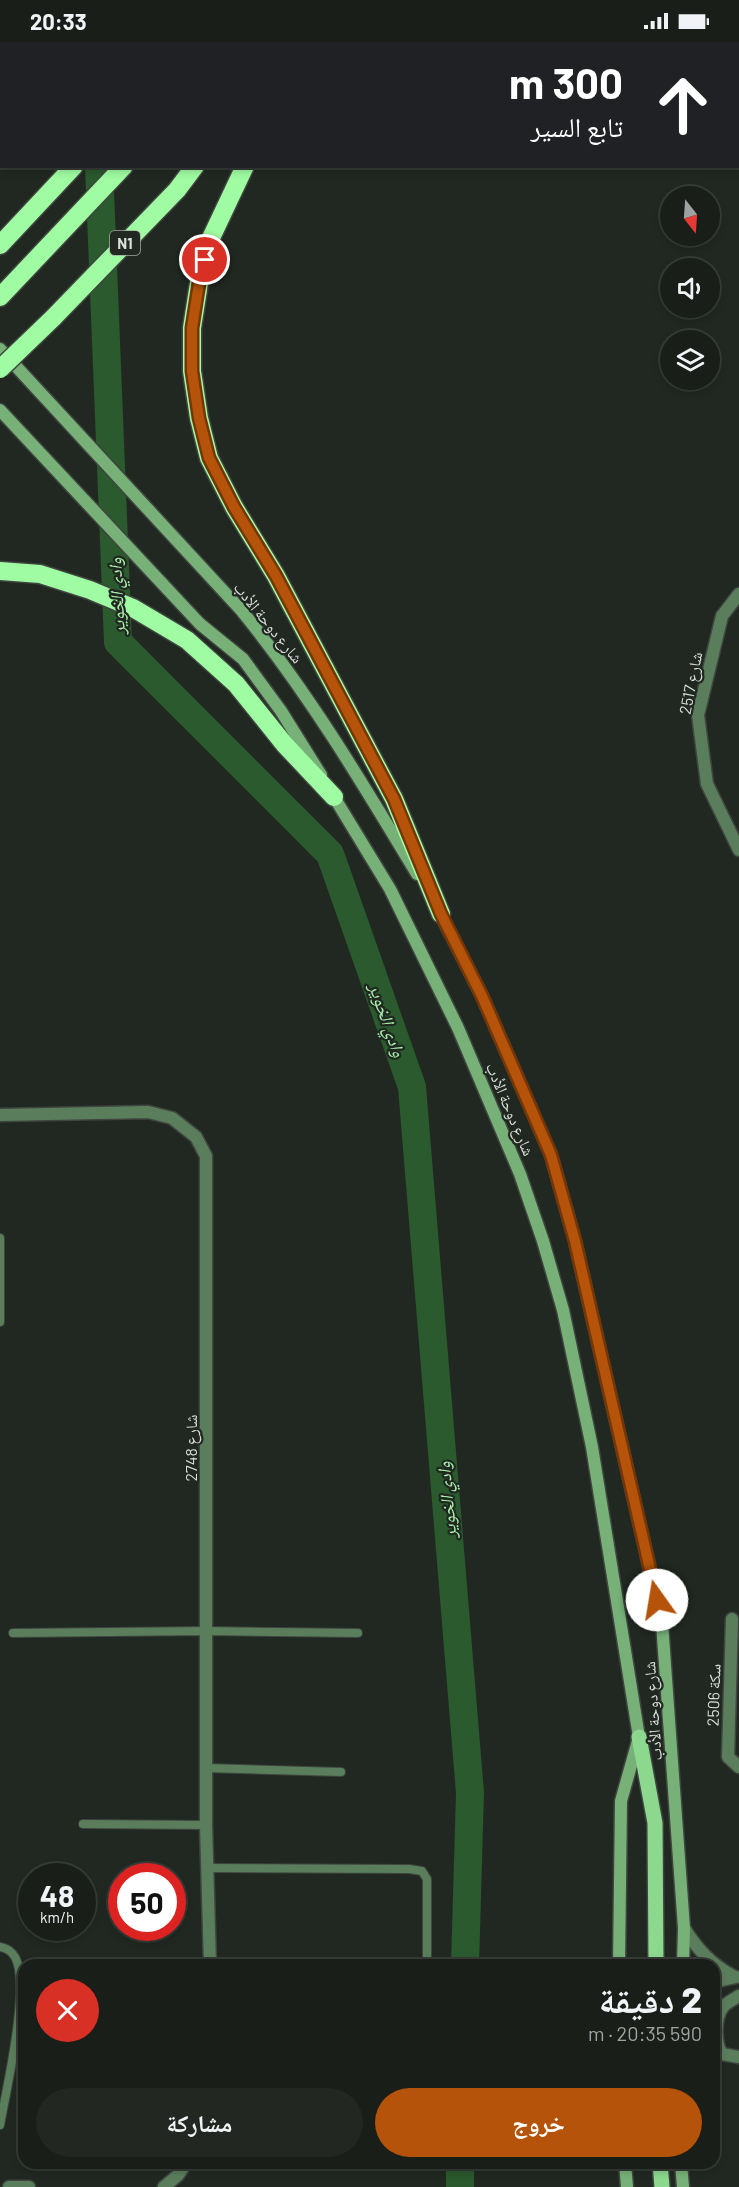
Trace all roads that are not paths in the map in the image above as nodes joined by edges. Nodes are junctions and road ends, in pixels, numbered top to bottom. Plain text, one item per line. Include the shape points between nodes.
1 (72, 168) edge
2 (122, 168) edge
3 (194, 168) edge
4 (244, 168) edge
5 (0, 245) edge
6 (0, 297) edge
7 (0, 349) edge
8 (0, 369) edge
9 (0, 410) edge
10 (0, 571) edge
11 (739, 594) edge
12 (334, 796) junction
13 (739, 850) edge
14 (441, 914) junction
15 (0, 1115) edge
16 (0, 1238) edge
17 (0, 1322) edge
18 (732, 1619) dead end
19 (206, 1631) junction
20 (12, 1633) dead end
21 (358, 1633) dead end
22 (639, 1737) junction
23 (739, 1767) edge
24 (206, 1768) junction
25 (341, 1772) dead end
26 (83, 1824) dead end
27 (206, 1825) junction
28 (208, 1869) junction
29 (684, 1928) junction
30 (0, 1947) edge
31 (210, 1959) edge
32 (427, 1959) edge
33 (619, 1959) edge
34 (656, 1959) edge
35 (683, 1959) edge
36 (707, 1959) edge
37 (720, 1969) edge
38 (18, 1977) edge
39 (736, 1977) edge
40 (720, 1981) edge
41 (739, 1996) edge
42 (720, 2014) edge
43 (18, 2020) edge
44 (720, 2052) edge
45 (739, 2057) edge
46 (0, 2125) edge
47 (182, 2169) edge
48 (626, 2169) edge
49 (660, 2169) edge
50 (682, 2169) edge
51 (9, 2187) edge
52 (29, 2187) edge
53 (164, 2187) edge
54 (627, 2187) edge
55 (662, 2187) edge
56 (683, 2187) edge

1 - 5 highway
2 - 6 highway
3 - 8 highway, N1, bridge via 177,190
4 - 14 highway via 211,238 192,328 192,371 209,458 394,799
7 - 14 main road, شارع دوحة الأدب via 277,653 367,790
9 - 12 main road, شارع دوحة الأدب via 200,624 243,659
10 - 12 highway via 40,574 90,590 133,608 187,640 236,684 285,745
11 - 13 street, 2517 شارع via 722,616 698,715 707,784
12 - 22 main road, شارع دوحة الأدب via 390,889 458,1028 520,1174 543,1241 563,1310 592,1447
14 - 29 main road, شارع دوحة الأدب via 482,996 551,1155 575,1241 662,1623
15 - 19 street, شارع 2748 via 148,1112 172,1118 196,1137 206,1156
16 - 17 lane
18 - 23 street, سكة 2506 via 728,1757
19 - 20 lane
19 - 21 lane
19 - 24 street, شارع 2748
22 - 33 main road, شارع دوحة الأدب via 621,1801
22 - 34 main road via 655,1823
24 - 25 lane
24 - 27 street, شارع 2748
26 - 27 lane
27 - 28 street, شارع 2748
28 - 31 street, شارع 2748
28 - 32 lane via 423,1871 427,1878
29 - 35 main road, شارع دوحة الأدب
29 - 36 street
30 - 38 lane via 15,1958
37 - 39 street
39 - 40 street
41 - 42 street via 723,2007
43 - 46 lane
44 - 45 street
47 - 53 street
48 - 54 main road
49 - 55 main road
50 - 56 main road
51 - 52 street

